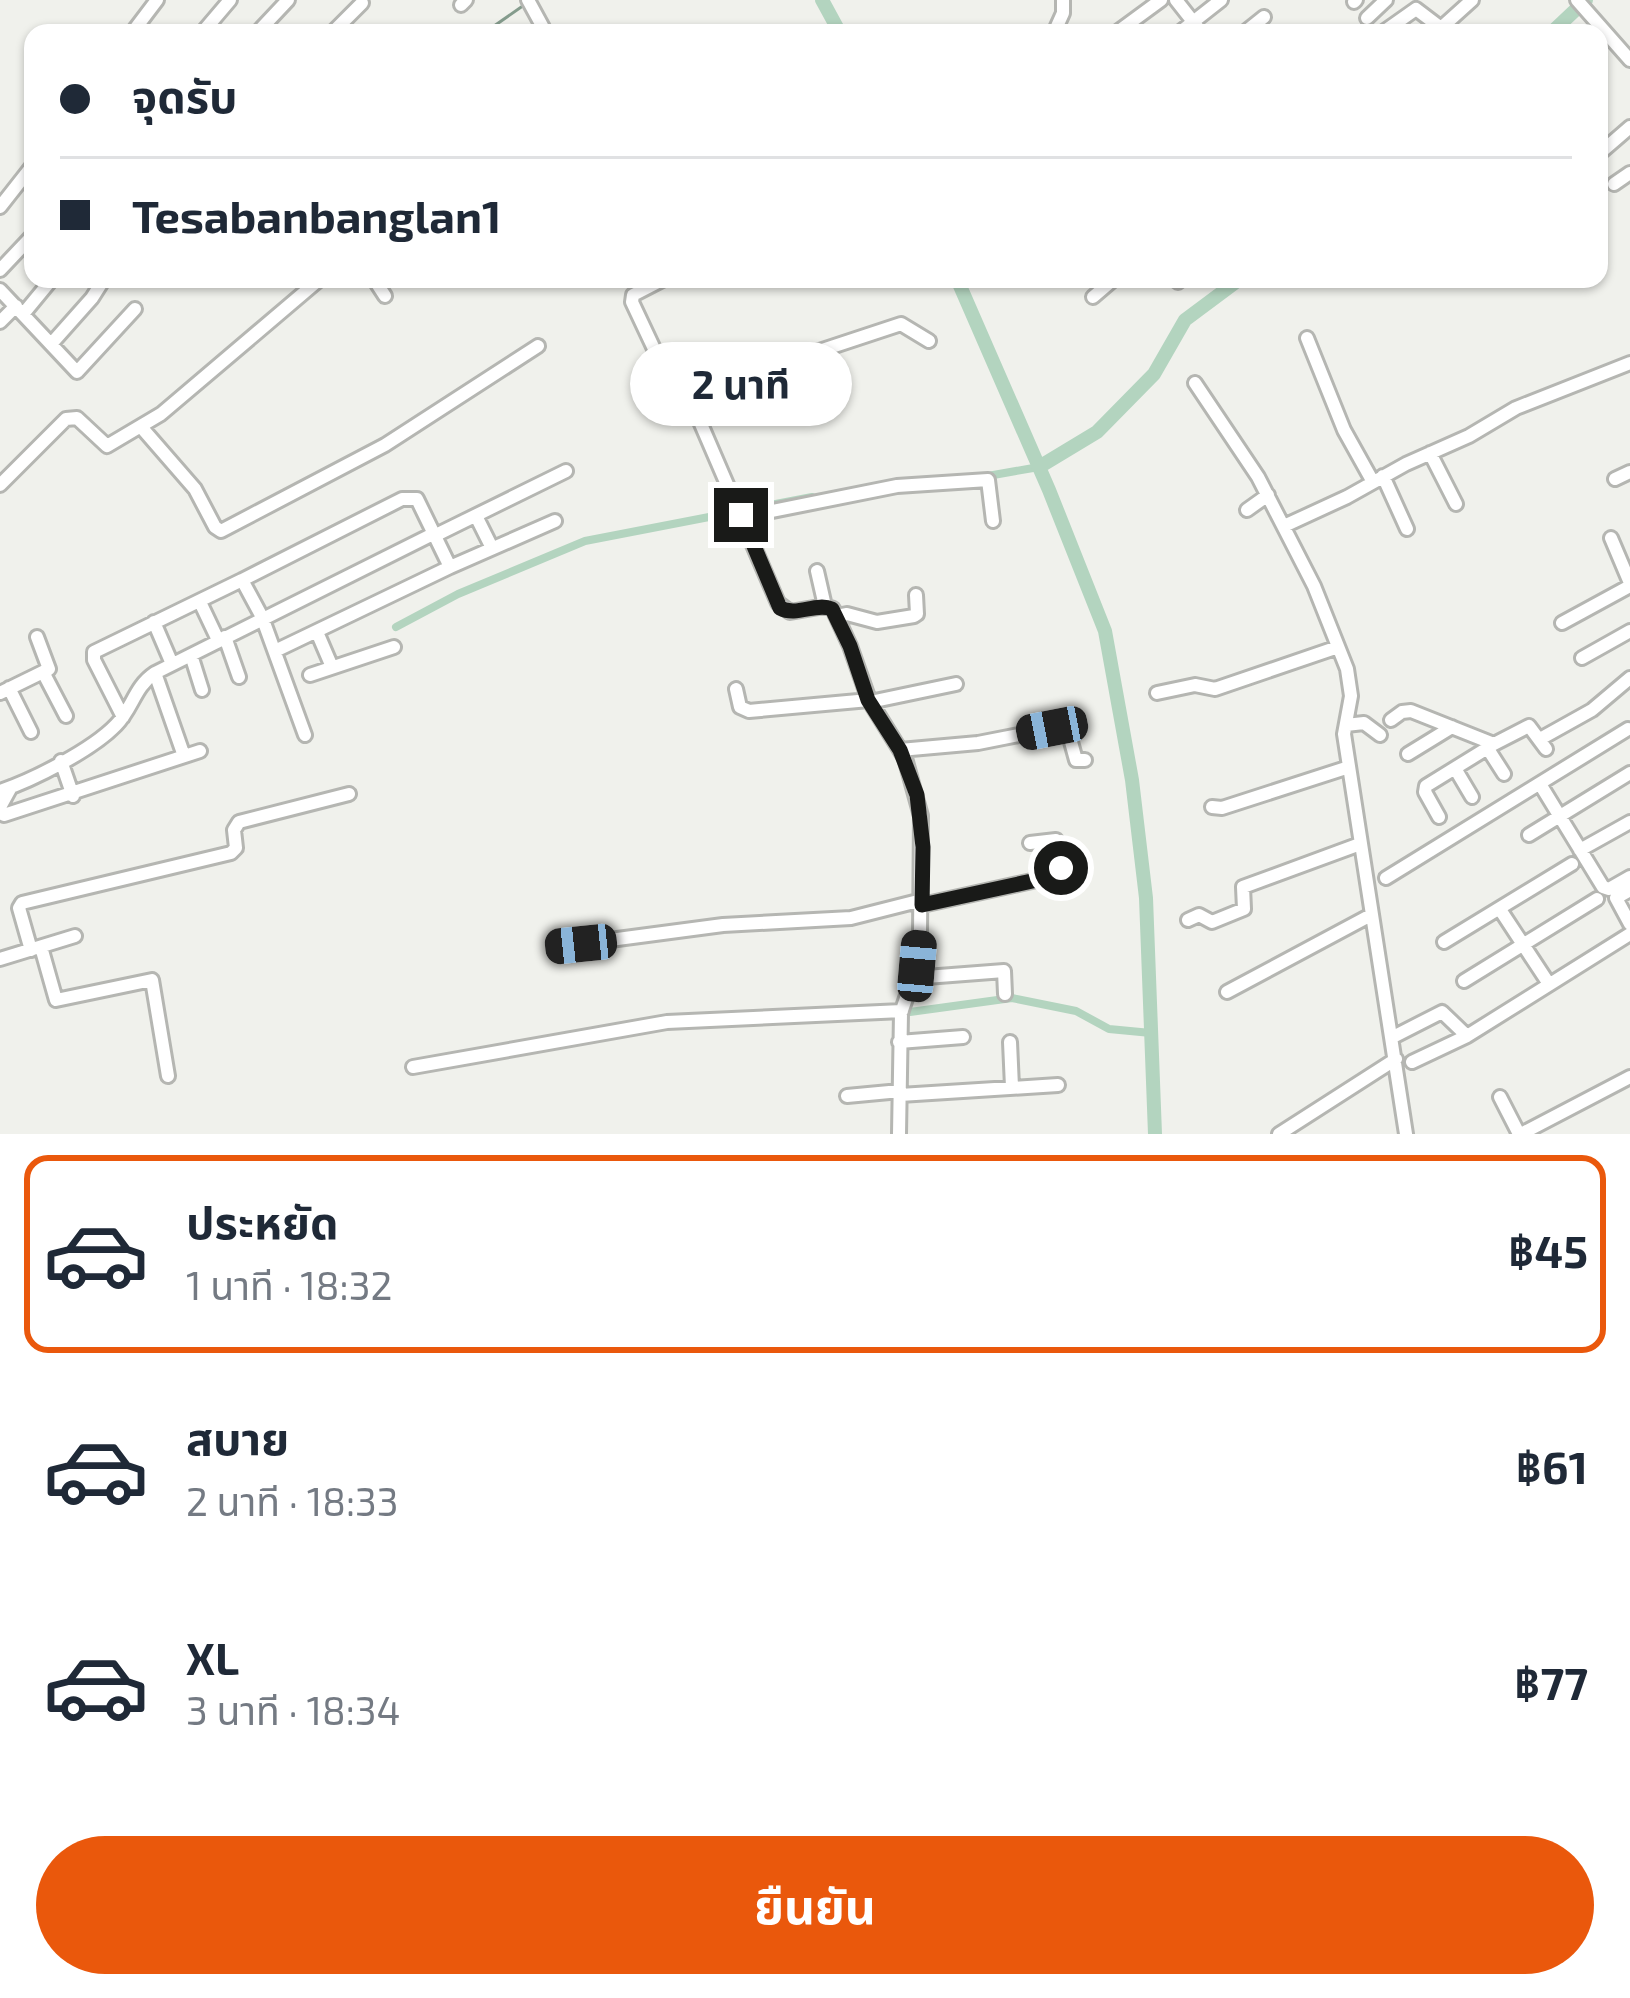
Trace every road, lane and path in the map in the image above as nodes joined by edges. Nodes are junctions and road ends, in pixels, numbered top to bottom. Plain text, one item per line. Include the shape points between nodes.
1 (157, 0) edge
2 (230, 0) edge
3 (288, 0) edge
4 (1161, 0) edge
5 (1176, 0) edge
6 (1220, 0) edge
7 (1387, 0) edge
8 (1472, 0) edge
9 (1577, 0) edge
10 (1264, 17) dead end
11 (1366, 18) dead end
12 (139, 24) edge
13 (210, 24) edge
14 (265, 24) edge
15 (1128, 24) edge
16 (1196, 24) edge
17 (1200, 24) edge
18 (1255, 24) edge
19 (1395, 24) edge
20 (1436, 24) edge
21 (1445, 24) edge
22 (1598, 24) edge
23 (1608, 35) edge
24 (1630, 60) edge
25 (1630, 172) edge
26 (24, 176) edge
27 (1614, 184) dead end
28 (0, 207) edge
29 (24, 245) edge
30 (0, 270) edge
31 (36, 288) edge
32 (97, 288) edge
33 (309, 288) edge
34 (380, 288) edge
35 (648, 288) edge
36 (1104, 288) edge
37 (385, 296) dead end
38 (1093, 297) dead end
39 (10, 303) edge
40 (135, 309) dead end
41 (0, 322) edge
42 (1307, 338) dead end
43 (929, 341) dead end
44 (52, 343) junction
45 (538, 346) dead end
46 (1630, 363) edge
47 (662, 364) junction
48 (1195, 383) dead end
49 (691, 405) junction
50 (775, 408) dead end
51 (142, 428) junction
52 (1430, 453) junction
53 (566, 471) dead end
54 (1630, 472) edge
55 (1615, 478) dead end
56 (1378, 479) junction
57 (0, 485) edge
58 (1268, 495) junction
59 (1456, 504) dead end
60 (1247, 510) dead end
61 (739, 512) junction
62 (476, 516) junction
63 (555, 521) dead end
64 (993, 521) dead end
65 (1284, 526) junction
66 (1407, 529) dead end
67 (435, 534) junction
68 (1611, 538) dead end
69 (492, 548) junction
70 (450, 567) junction
71 (817, 571) dead end
72 (242, 580) junction
73 (1630, 584) edge
74 (916, 595) dead end
75 (200, 602) junction
76 (825, 606) junction
77 (262, 617) junction
78 (154, 622) junction
79 (840, 623) junction
80 (1562, 623) dead end
81 (316, 632) junction
82 (37, 637) dead end
83 (1628, 637) edge
84 (221, 639) junction
85 (394, 646) dead end
86 (1338, 647) junction
87 (275, 651) junction
88 (191, 655) junction
89 (1582, 658) dead end
90 (172, 664) junction
91 (332, 667) junction
92 (43, 672) junction
93 (155, 673) junction
94 (310, 675) dead end
95 (239, 677) dead end
96 (1630, 677) edge
97 (956, 684) dead end
98 (736, 689) dead end
99 (5, 690) edge
100 (202, 690) dead end
101 (1157, 693) dead end
102 (869, 701) junction
103 (66, 716) dead end
104 (123, 717) junction
105 (1391, 720) dead end
106 (1346, 725) junction
107 (1452, 727) junction
108 (1628, 729) edge
109 (31, 732) dead end
110 (305, 735) dead end
111 (1380, 735) dead end
112 (1491, 747) junction
113 (900, 750) junction
114 (200, 751) dead end
115 (1408, 754) dead end
116 (184, 756) junction
117 (1084, 760) dead end
118 (61, 761) junction
119 (1349, 767) junction
120 (1456, 770) junction
121 (1630, 773) edge
122 (1504, 774) dead end
123 (1540, 784) junction
124 (6, 789) edge
125 (349, 794) dead end
126 (73, 796) junction
127 (1472, 796) dead end
128 (1212, 807) dead end
129 (2, 811) edge
130 (1438, 817) dead end
131 (1560, 817) junction
132 (1630, 822) edge
133 (1529, 836) dead end
134 (1030, 843) dead end
135 (1360, 844) junction
136 (1580, 850) junction
137 (1572, 864) dead end
138 (1630, 877) edge
139 (1385, 878) dead end
140 (1630, 890) edge
141 (1597, 899) dead end
142 (922, 902) junction
143 (1501, 911) junction
144 (1371, 915) junction
145 (1188, 920) dead end
146 (1630, 924) edge
147 (1630, 934) edge
148 (75, 936) dead end
149 (1444, 942) dead end
150 (1524, 946) junction
151 (557, 947) dead end
152 (36, 948) junction
153 (0, 959) edge
154 (914, 978) junction
155 (1464, 981) dead end
156 (1549, 985) junction
157 (1227, 992) dead end
158 (1006, 994) dead end
159 (901, 1016) junction
160 (1393, 1036) junction
161 (1467, 1036) junction
162 (963, 1037) dead end
163 (899, 1042) junction
164 (1010, 1042) dead end
165 (1396, 1059) junction
166 (1412, 1062) dead end
167 (413, 1066) dead end
168 (168, 1076) dead end
169 (1630, 1077) edge
170 (1058, 1085) dead end
171 (1012, 1088) junction
172 (900, 1093) junction
173 (847, 1096) dead end
174 (1500, 1097) dead end
175 (1526, 1133) edge
176 (899, 1134) edge
177 (1279, 1134) edge
178 (1406, 1134) edge

1 - 12 street
2 - 13 street
3 - 14 street
4 - 15 street
5 - 16 street
6 - 17 street
7 - 11 street
8 - 21 street
9 - 22 street
10 - 18 street
19 - 20 street via 1416,9
23 - 24 street
25 - 27 street
26 - 28 street
29 - 30 street
31 - 39 street
32 - 44 street
33 - 51 street
34 - 37 street
35 - 47 street via 631,298
36 - 38 street
39 - 41 street
39 - 44 street
40 - 44 street via 82,371
42 - 56 street via 1344,430
43 - 47 street via 901,324 772,365 725,372 715,355
45 - 51 street via 385,445 221,531
46 - 52 street
47 - 49 street
48 - 58 street
49 - 50 street
49 - 61 street
51 - 57 street via 106,446 77,418 66,419
52 - 56 street
52 - 59 street
53 - 62 street
54 - 55 street
56 - 65 street
56 - 66 street
58 - 60 street
58 - 65 street
61 - 64 street via 988,480
61 - 76 street via 780,608
62 - 67 street
62 - 69 street
63 - 69 street
65 - 86 street
67 - 70 street
67 - 72 street via 417,499 402,499
67 - 77 street
68 - 73 street
69 - 70 street
70 - 81 street
71 - 76 street
72 - 75 street
72 - 77 street
73 - 80 street
74 - 79 street via 914,616 877,622 847,614
75 - 78 street
75 - 84 street
76 - 79 street
77 - 84 street
77 - 87 street
78 - 90 street
78 - 104 street via 94,652
79 - 102 street
81 - 87 street
81 - 91 street
82 - 92 street via 49,668
83 - 89 street
84 - 88 street
84 - 95 street
85 - 91 street
86 - 101 street via 1216,689
86 - 106 street via 1351,697
87 - 110 street
88 - 90 street
88 - 100 street
90 - 93 street
91 - 94 street
92 - 99 street
92 - 103 street
93 - 104 street
93 - 116 street
96 - 112 street via 1544,744 1529,726
97 - 102 street
98 - 102 street via 748,711
99 - 109 street
102 - 113 street
104 - 118 street
105 - 107 street via 1406,710
106 - 111 street via 1364,723
106 - 119 street
107 - 112 street
107 - 115 street
108 - 123 street
112 - 120 street
112 - 122 street
113 - 117 street via 1060,727 1076,760
113 - 142 street via 917,795
114 - 116 street
116 - 126 street
118 - 124 street
118 - 126 street
119 - 128 street
119 - 135 street
120 - 127 street
120 - 130 street via 1425,787
121 - 131 street
123 - 131 street
123 - 139 street
124 - 129 street
125 - 152 street via 239,821 231,853 22,903
126 - 129 street
131 - 133 street
131 - 136 street
132 - 136 street
134 - 142 street via 1056,839 1055,876
135 - 144 street
135 - 145 street via 1243,887 1240,913
136 - 138 street via 1603,887
137 - 143 street
140 - 146 street via 1616,898
141 - 150 street
142 - 151 street via 851,918
142 - 154 street
143 - 149 street
143 - 150 street
144 - 157 street
144 - 160 street
147 - 156 street
148 - 152 street
150 - 155 street
150 - 156 street
152 - 153 street
152 - 168 street via 56,1000 152,980
154 - 158 street via 1004,971
154 - 159 street
156 - 161 street
159 - 163 street
159 - 167 street via 781,1013 667,1022
160 - 161 street via 1442,1012
160 - 165 street
161 - 166 street
162 - 163 street
163 - 172 street
164 - 171 street
165 - 177 street
165 - 178 street
169 - 175 street
170 - 171 street
171 - 172 street
172 - 173 street
172 - 176 street
174 - 175 street

